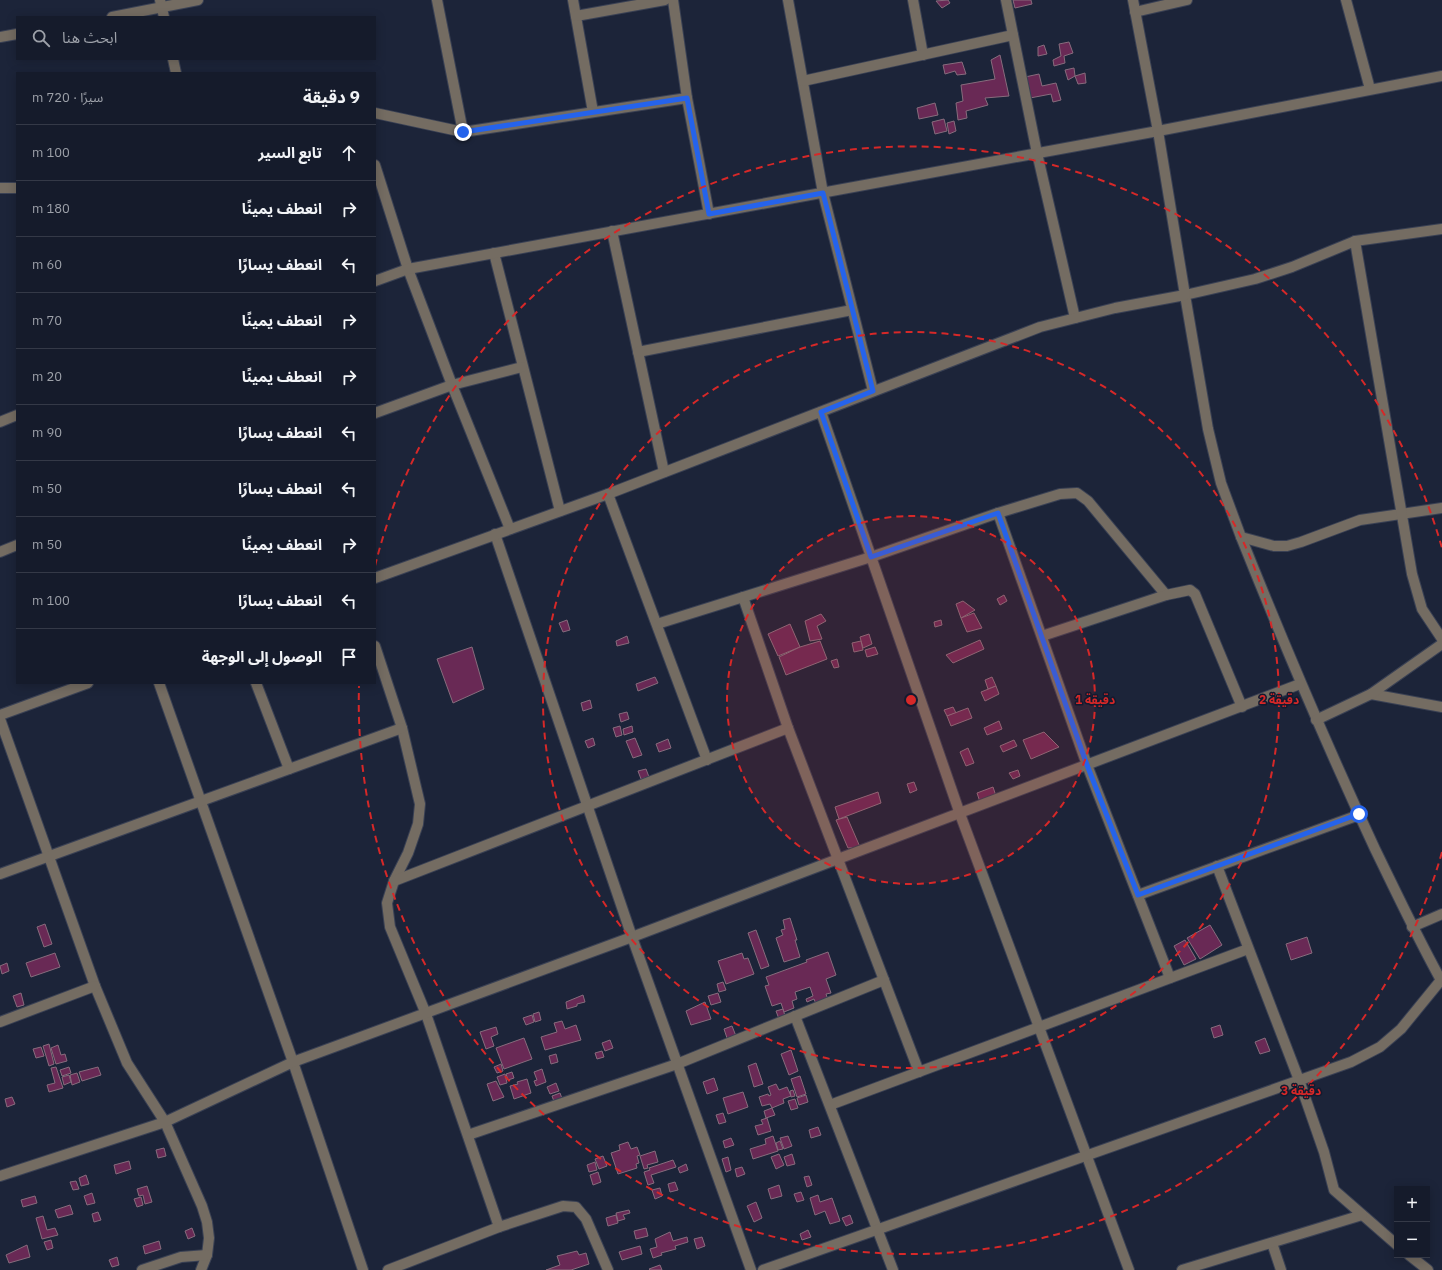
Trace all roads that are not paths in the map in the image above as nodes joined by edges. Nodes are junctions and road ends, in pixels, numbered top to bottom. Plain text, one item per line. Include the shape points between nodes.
1 (198, 0) edge
2 (437, 0) edge
3 (574, 0) edge
4 (666, 0) edge
5 (673, 0) edge
6 (788, 0) edge
7 (913, 0) edge
8 (1006, 0) edge
9 (1133, 0) edge
10 (1187, 0) edge
11 (1346, 0) edge
12 (162, 8) edge
13 (1135, 12) junction
14 (118, 16) edge
15 (576, 16) junction
16 (16, 34) edge
17 (1013, 35) junction
18 (0, 37) edge
19 (923, 55) junction
20 (173, 60) edge
21 (176, 72) edge
22 (1442, 76) edge
23 (803, 81) junction
24 (1370, 89) junction
25 (687, 98) junction
26 (593, 112) junction
27 (376, 113) edge
28 (1158, 131) junction
29 (463, 132) junction
30 (1037, 153) junction
31 (376, 168) edge
32 (0, 188) edge
33 (16, 188) edge
34 (823, 193) junction
35 (709, 214) junction
36 (1442, 229) edge
37 (612, 231) junction
38 (1355, 241) junction
39 (494, 253) junction
40 (408, 269) junction
41 (376, 281) edge
42 (1185, 295) junction
43 (852, 310) junction
44 (1075, 318) junction
45 (638, 352) junction
46 (522, 367) junction
47 (452, 385) junction
48 (873, 391) junction
49 (821, 412) junction
50 (376, 413) edge
51 (16, 415) edge
52 (0, 422) edge
53 (664, 472) junction
54 (608, 494) junction
55 (1442, 508) edge
56 (560, 511) junction
57 (1403, 512) junction
58 (998, 513) junction
59 (510, 529) junction
60 (495, 534) junction
61 (1241, 537) junction
62 (16, 546) edge
63 (0, 552) edge
64 (871, 557) junction
65 (376, 578) edge
66 (1166, 595) junction
67 (742, 598) junction
68 (657, 624) junction
69 (1042, 636) junction
70 (1442, 639) edge
71 (1442, 644) edge
72 (376, 649) edge
73 (85, 684) edge
74 (159, 684) edge
75 (256, 684) edge
76 (1300, 684) junction
77 (1371, 694) junction
78 (1242, 707) junction
79 (1442, 707) edge
80 (0, 715) edge
81 (0, 719) edge
82 (1316, 720) junction
83 (402, 728) junction
84 (788, 728) junction
85 (707, 760) junction
86 (1087, 765) junction
87 (288, 769) junction
88 (200, 801) junction
89 (588, 806) junction
90 (960, 814) junction
91 (1359, 814) junction
92 (49, 856) junction
93 (839, 859) junction
94 (1217, 866) junction
95 (0, 874) edge
96 (394, 881) junction
97 (1138, 895) junction
98 (1442, 914) edge
99 (1412, 927) junction
100 (632, 937) junction
101 (1248, 949) junction
102 (1170, 978) junction
103 (884, 980) junction
104 (1442, 981) edge
105 (95, 986) junction
106 (426, 1014) junction
107 (795, 1016) junction
108 (0, 1022) edge
109 (1039, 1027) junction
110 (293, 1062) junction
111 (678, 1064) junction
112 (919, 1072) junction
113 (1299, 1080) junction
114 (830, 1105) junction
115 (165, 1122) junction
116 (468, 1134) junction
117 (1086, 1155) junction
118 (0, 1176) edge
119 (1362, 1215) junction
120 (499, 1227) junction
121 (878, 1229) junction
122 (1272, 1242) junction
123 (1394, 1242) edge
124 (207, 1255) junction
125 (1414, 1258) edge
126 (142, 1270) edge
127 (201, 1270) edge
128 (363, 1270) edge
129 (388, 1270) edge
130 (608, 1270) edge
131 (751, 1270) edge
132 (763, 1270) edge
133 (893, 1270) edge
134 (1129, 1270) edge
135 (1182, 1270) edge
136 (1281, 1270) edge
137 (1428, 1270) edge

1 - 12 street
2 - 29 street
3 - 15 street
4 - 15 street
5 - 25 street
6 - 23 street
7 - 19 street
8 - 17 street
9 - 13 street
10 - 13 street
11 - 24 street
12 - 14 street
13 - 28 street
15 - 26 street
16 - 18 street
17 - 19 street
17 - 30 street
19 - 23 street
20 - 21 street
22 - 24 street
23 - 34 street
24 - 28 street
25 - 26 street
25 - 35 street
26 - 29 street
27 - 29 street
28 - 30 street
28 - 42 street
30 - 34 street
30 - 44 street
31 - 40 street
32 - 33 street
34 - 35 street
34 - 43 street
35 - 37 street
36 - 38 street
37 - 39 street
37 - 45 street
38 - 42 street via 1255,279
38 - 57 street
39 - 40 street
39 - 46 street
40 - 41 street
40 - 47 street
42 - 44 street
42 - 61 street via 1208,429 1221,483
43 - 45 street
43 - 48 street
44 - 48 street via 1040,327
45 - 53 street
46 - 47 street
46 - 56 street
47 - 50 street
47 - 59 street
48 - 49 street
49 - 53 street
49 - 64 street
51 - 52 street
53 - 54 street
54 - 56 street
54 - 68 street
55 - 57 street
56 - 59 street
57 - 61 street via 1360,520 1287,546 1274,546
57 - 70 street via 1417,594 1422,608
58 - 64 street
58 - 66 street via 1060,494 1077,494 1088,501
58 - 69 street
59 - 60 street
60 - 65 street
60 - 89 street
61 - 76 street
62 - 63 street
64 - 67 street
64 - 90 street
66 - 69 street
66 - 78 street via 1190,590 1195,594
67 - 68 street
67 - 84 street
68 - 85 street
69 - 86 street
71 - 77 street
72 - 83 street
73 - 80 street
74 - 88 street
75 - 87 street
76 - 78 street
76 - 82 street
77 - 79 street
77 - 82 street
78 - 86 street
81 - 92 street
82 - 91 street
83 - 87 street
83 - 96 street via 420,804 418,824 408,853
84 - 85 street
84 - 93 street
85 - 89 street
86 - 90 street
86 - 97 street
87 - 88 street
88 - 92 street
88 - 110 street
89 - 96 street
89 - 100 street
90 - 93 street
90 - 109 street
91 - 94 street
91 - 99 street
92 - 95 street
92 - 105 street
93 - 100 street
93 - 103 street
94 - 97 street
94 - 101 street
96 - 106 street via 387,903 390,927
97 - 102 street
98 - 99 street
99 - 104 street
100 - 106 street
100 - 111 street
101 - 102 street
101 - 113 street
102 - 109 street
103 - 107 street
103 - 112 street
104 - 113 street via 1400,1029 1380,1047 1351,1062
105 - 108 street
105 - 115 street via 127,1063
106 - 110 street
106 - 116 street
107 - 111 street
107 - 114 street
109 - 112 street
109 - 117 street
110 - 115 street
110 - 128 street
111 - 116 street
111 - 131 street
112 - 114 street
113 - 117 street
113 - 119 street via 1334,1190
114 - 121 street
115 - 118 street
115 - 124 street via 207,1222
116 - 120 street
117 - 121 street
117 - 134 street
119 - 122 street
119 - 123 street
120 - 129 street
120 - 130 street via 563,1206 576,1208 586,1219
121 - 132 street
121 - 133 street
122 - 135 street
122 - 136 street
124 - 126 street via 181,1257
124 - 127 street
125 - 137 street

